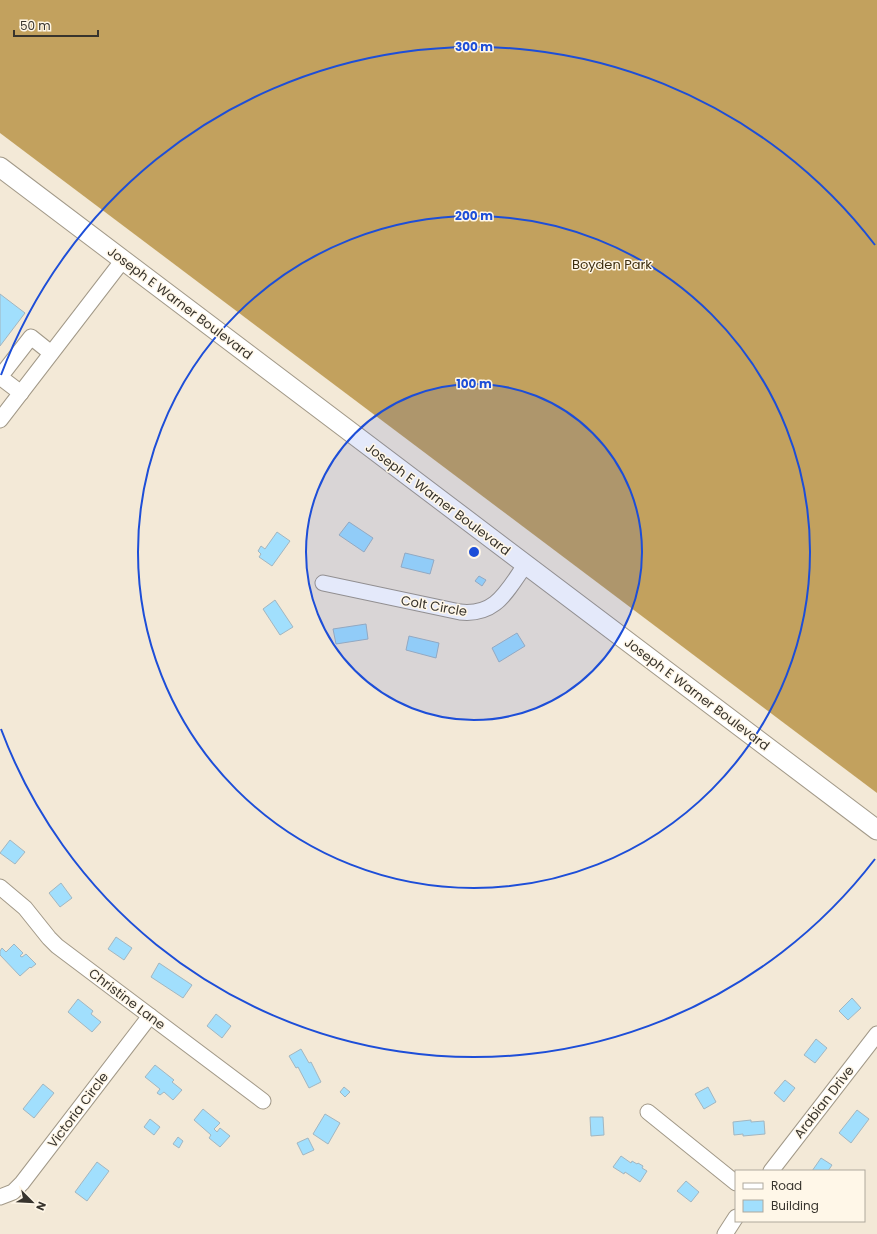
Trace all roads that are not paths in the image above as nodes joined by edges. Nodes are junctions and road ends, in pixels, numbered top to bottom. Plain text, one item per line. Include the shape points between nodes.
1 (0, 167) edge
2 (123, 260) junction
3 (51, 353) junction
4 (18, 355) junction
5 (38, 370) junction
6 (21, 393) junction
7 (0, 420) edge
8 (526, 564) junction
9 (323, 583) dead end
10 (877, 830) edge
11 (0, 887) edge
12 (150, 1016) junction
13 (877, 1034) edge
14 (262, 1101) dead end
15 (648, 1112) dead end
16 (773, 1170) edge
17 (735, 1182) edge
18 (0, 1197) edge
19 (735, 1219) edge
20 (725, 1234) edge

1 - 2 main road, Joseph E Warner Boulevard
2 - 3 street
2 - 8 main road, Joseph E Warner Boulevard
3 - 4 street via 31,337
3 - 5 street
4 - 5 street
4 - 6 street via 0,378
5 - 6 street
6 - 7 street
8 - 9 street, Colt Circle via 495,605 479,613 460,612
8 - 10 main road, Joseph E Warner Boulevard
11 - 12 street, Christine Lane via 25,908 58,946
12 - 14 street, Christine Lane
12 - 18 street, Victoria Circle via 22,1183 13,1192
13 - 16 street, Arabian Drive
15 - 17 street
19 - 20 street

